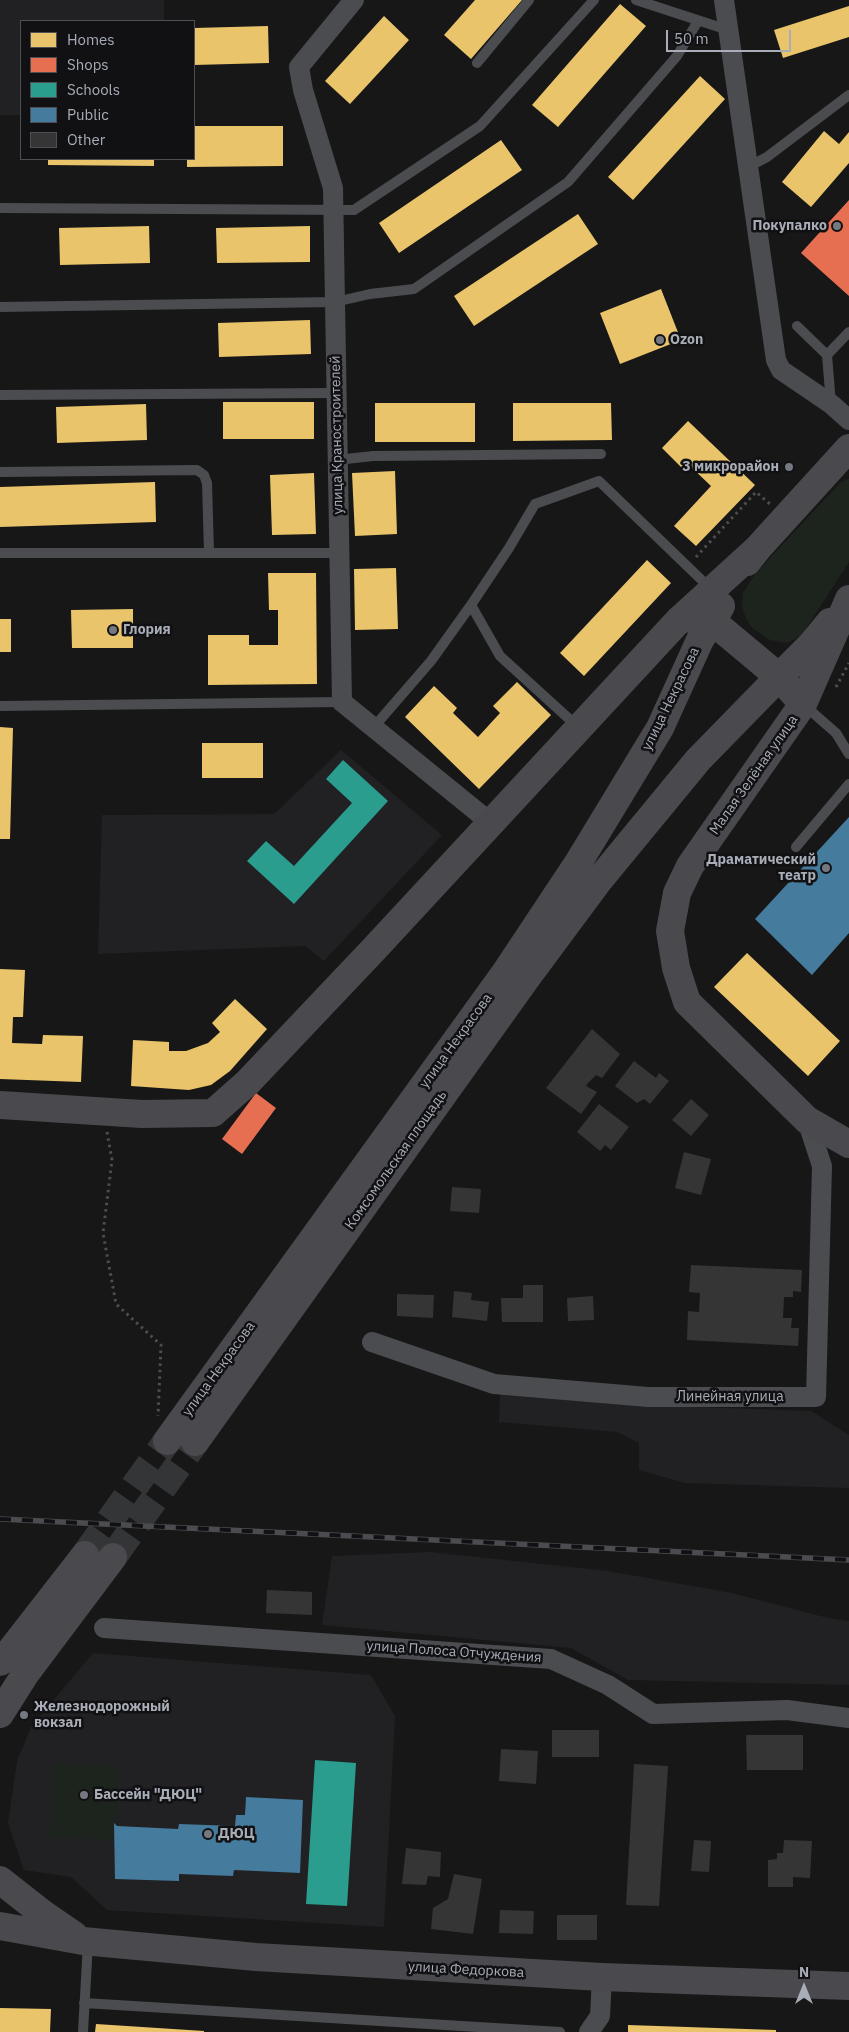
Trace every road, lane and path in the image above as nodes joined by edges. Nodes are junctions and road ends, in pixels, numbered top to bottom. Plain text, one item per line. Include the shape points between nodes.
1 (354, 0) edge
2 (529, 0) edge
3 (594, 0) edge
4 (636, 0) edge
5 (724, 0) edge
6 (698, 22) junction
7 (728, 30) junction
8 (477, 63) dead end
9 (849, 95) edge
10 (748, 167) junction
11 (0, 208) edge
12 (333, 211) junction
13 (335, 302) junction
14 (0, 308) edge
15 (797, 326) dead end
16 (849, 332) edge
17 (827, 354) junction
18 (336, 393) junction
19 (0, 395) edge
20 (831, 404) junction
21 (849, 420) edge
22 (849, 448) edge
23 (601, 454) dead end
24 (337, 460) junction
25 (838, 466) edge
26 (0, 472) edge
27 (770, 504) dead end
28 (758, 548) junction
29 (209, 552) junction
30 (0, 553) edge
31 (338, 553) junction
32 (688, 566) junction
33 (712, 590) junction
34 (849, 599) edge
35 (471, 604) junction
36 (679, 620) junction
37 (712, 621) junction
38 (779, 677) junction
39 (342, 702) junction
40 (803, 704) junction
41 (0, 706) edge
42 (373, 728) junction
43 (579, 728) junction
44 (849, 754) edge
45 (849, 784) edge
46 (491, 823) junction
47 (796, 847) dead end
48 (0, 1105) edge
49 (103, 1112) junction
50 (806, 1120) junction
51 (849, 1144) edge
52 (372, 1342) dead end
53 (163, 1431) joint
54 (195, 1442) tunnel mouth
55 (86, 1555) tunnel mouth
56 (113, 1557) tunnel mouth
57 (104, 1628) dead end
58 (3, 1660) edge
59 (0, 1714) edge
60 (849, 1718) edge
61 (0, 1880) edge
62 (0, 1926) edge
63 (86, 1942) junction
64 (602, 1977) junction
65 (849, 1986) edge
66 (84, 2003) junction
67 (82, 2032) edge
68 (560, 2032) edge
69 (589, 2032) edge

1 - 12 street, улица Краностроителей via 299,67 333,188
2 - 8 lane
3 - 12 lane via 480,126 354,210
4 - 6 lane
5 - 7 street
6 - 7 lane
6 - 13 lane via 677,56 568,182 414,289
7 - 10 street
9 - 10 lane via 767,157
10 - 20 street via 776,360 781,370
11 - 12 lane
12 - 13 street, улица Краностроителей
13 - 14 lane
13 - 18 street, улица Краностроителей
15 - 17 lane
16 - 17 lane
17 - 20 lane
18 - 19 lane
18 - 24 street, улица Краностроителей
20 - 21 street
22 - 25 street, улица Некрасова
23 - 24 lane via 373,456
24 - 31 street, улица Краностроителей
25 - 28 street, улица Некрасова
26 - 29 lane via 197,470 207,483
27 - 32 path via 756,492
28 - 33 street
28 - 37 street, улица Некрасова
29 - 30 lane
29 - 31 lane
31 - 39 street, улица Краностроителей
32 - 33 lane
32 - 35 lane via 599,481 535,504
33 - 36 street
34 - 38 street
34 - 40 street, Малая Зелёная улица
35 - 42 lane via 431,661
35 - 43 lane via 500,656
36 - 37 street via 694,617
36 - 43 street
37 - 38 street
37 - 53 street, улица Некрасова via 660,728 578,863 505,973
38 - 40 street
38 - 54 street, Комсомольская площадь via 698,760 600,879 524,980
39 - 41 lane
39 - 42 street
40 - 44 lane via 836,733
40 - 50 street, Малая Зелёная улица via 690,866 677,893 670,931 676,968 688,1002
42 - 46 street
43 - 46 street
45 - 47 lane
46 - 49 street via 248,1082 213,1113
48 - 49 street
49 - 53 path via 112,1160 103,1233 116,1304 161,1344
50 - 51 street, Малая Зелёная улица
50 - 52 street, Линейная улица via 822,1166 816,1397 648,1397 494,1384
55 - 58 street
56 - 59 street via 26,1673
57 - 60 street, улица Полоса Отчуждения via 551,1659 608,1685 653,1714 787,1710
61 - 63 street
62 - 63 street, улица Федоркова
63 - 64 street, улица Федоркова via 256,1957
63 - 66 lane
64 - 65 street, улица Федоркова
64 - 69 street via 600,2016
66 - 67 lane
66 - 68 lane

